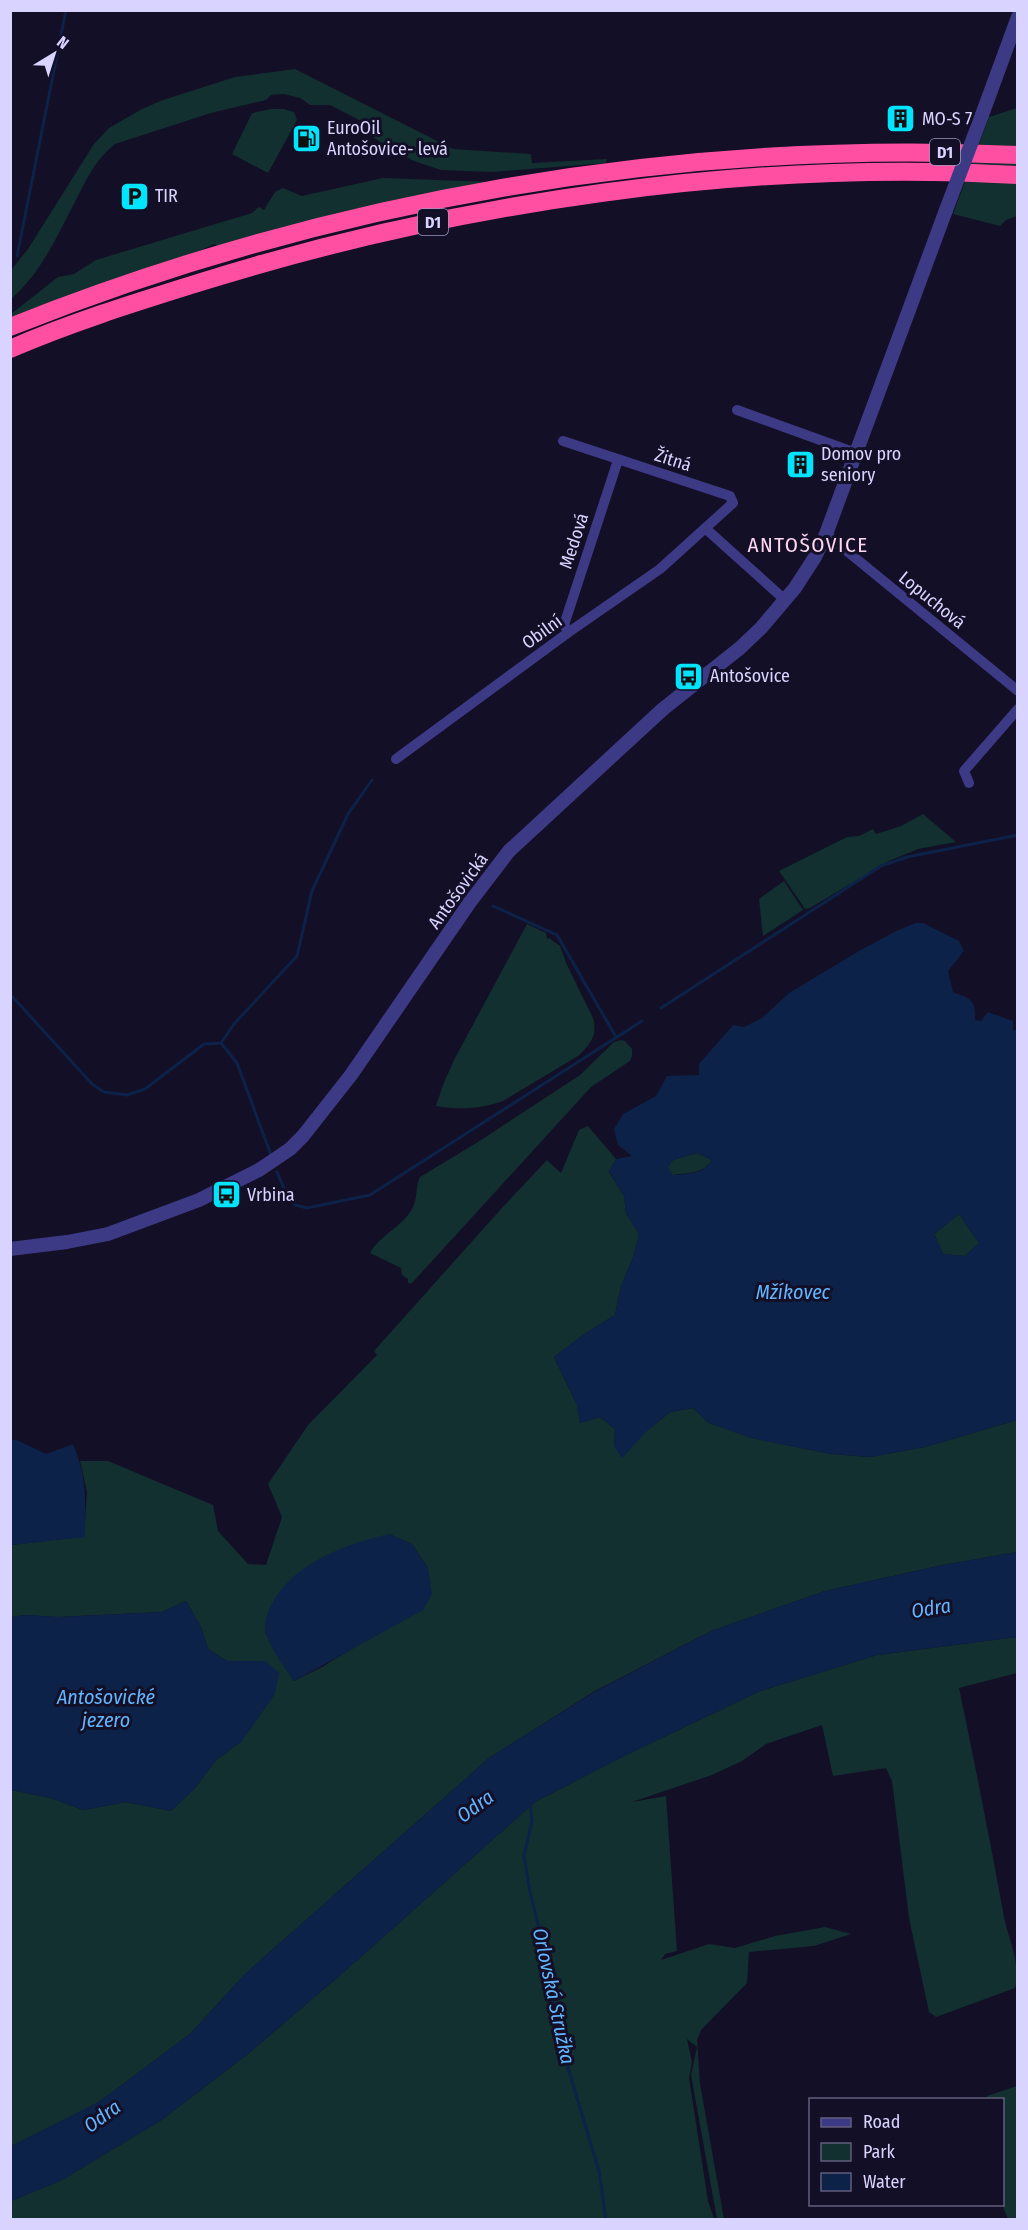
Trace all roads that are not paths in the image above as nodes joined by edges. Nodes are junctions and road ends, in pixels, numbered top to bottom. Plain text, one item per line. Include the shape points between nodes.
1 (1017, 17) edge
2 (1017, 155) edge
3 (1017, 175) edge
4 (10, 327) edge
5 (10, 349) edge
6 (737, 410) dead end
7 (563, 441) dead end
8 (858, 449) junction
9 (618, 460) junction
10 (705, 528) junction
11 (826, 534) junction
12 (785, 600) junction
13 (568, 632) junction
14 (1017, 691) edge
15 (1017, 709) edge
16 (396, 759) dead end
17 (969, 783) dead end
18 (10, 1248) edge

1 - 8 street, Antošovická, bridge
2 - 4 highway, D1 via 942,152 766,157 659,166 497,189 245,247 106,291
3 - 5 highway, D1 via 918,172 766,177 664,186 518,207 417,225 234,272 117,308
6 - 8 street
7 - 9 street, Žitná
8 - 11 street, Antošovická
9 - 10 street, Žitná via 730,496 733,503
9 - 13 street, Medová via 564,625
10 - 12 street
10 - 13 street, Obilní via 660,569
11 - 12 street, Antošovická via 808,569
11 - 14 street, Lopuchová
12 - 18 street, Antošovická via 740,648 663,709 509,851 351,1075 290,1149 200,1200 108,1234
13 - 16 street, Obilní
15 - 17 street via 964,771

